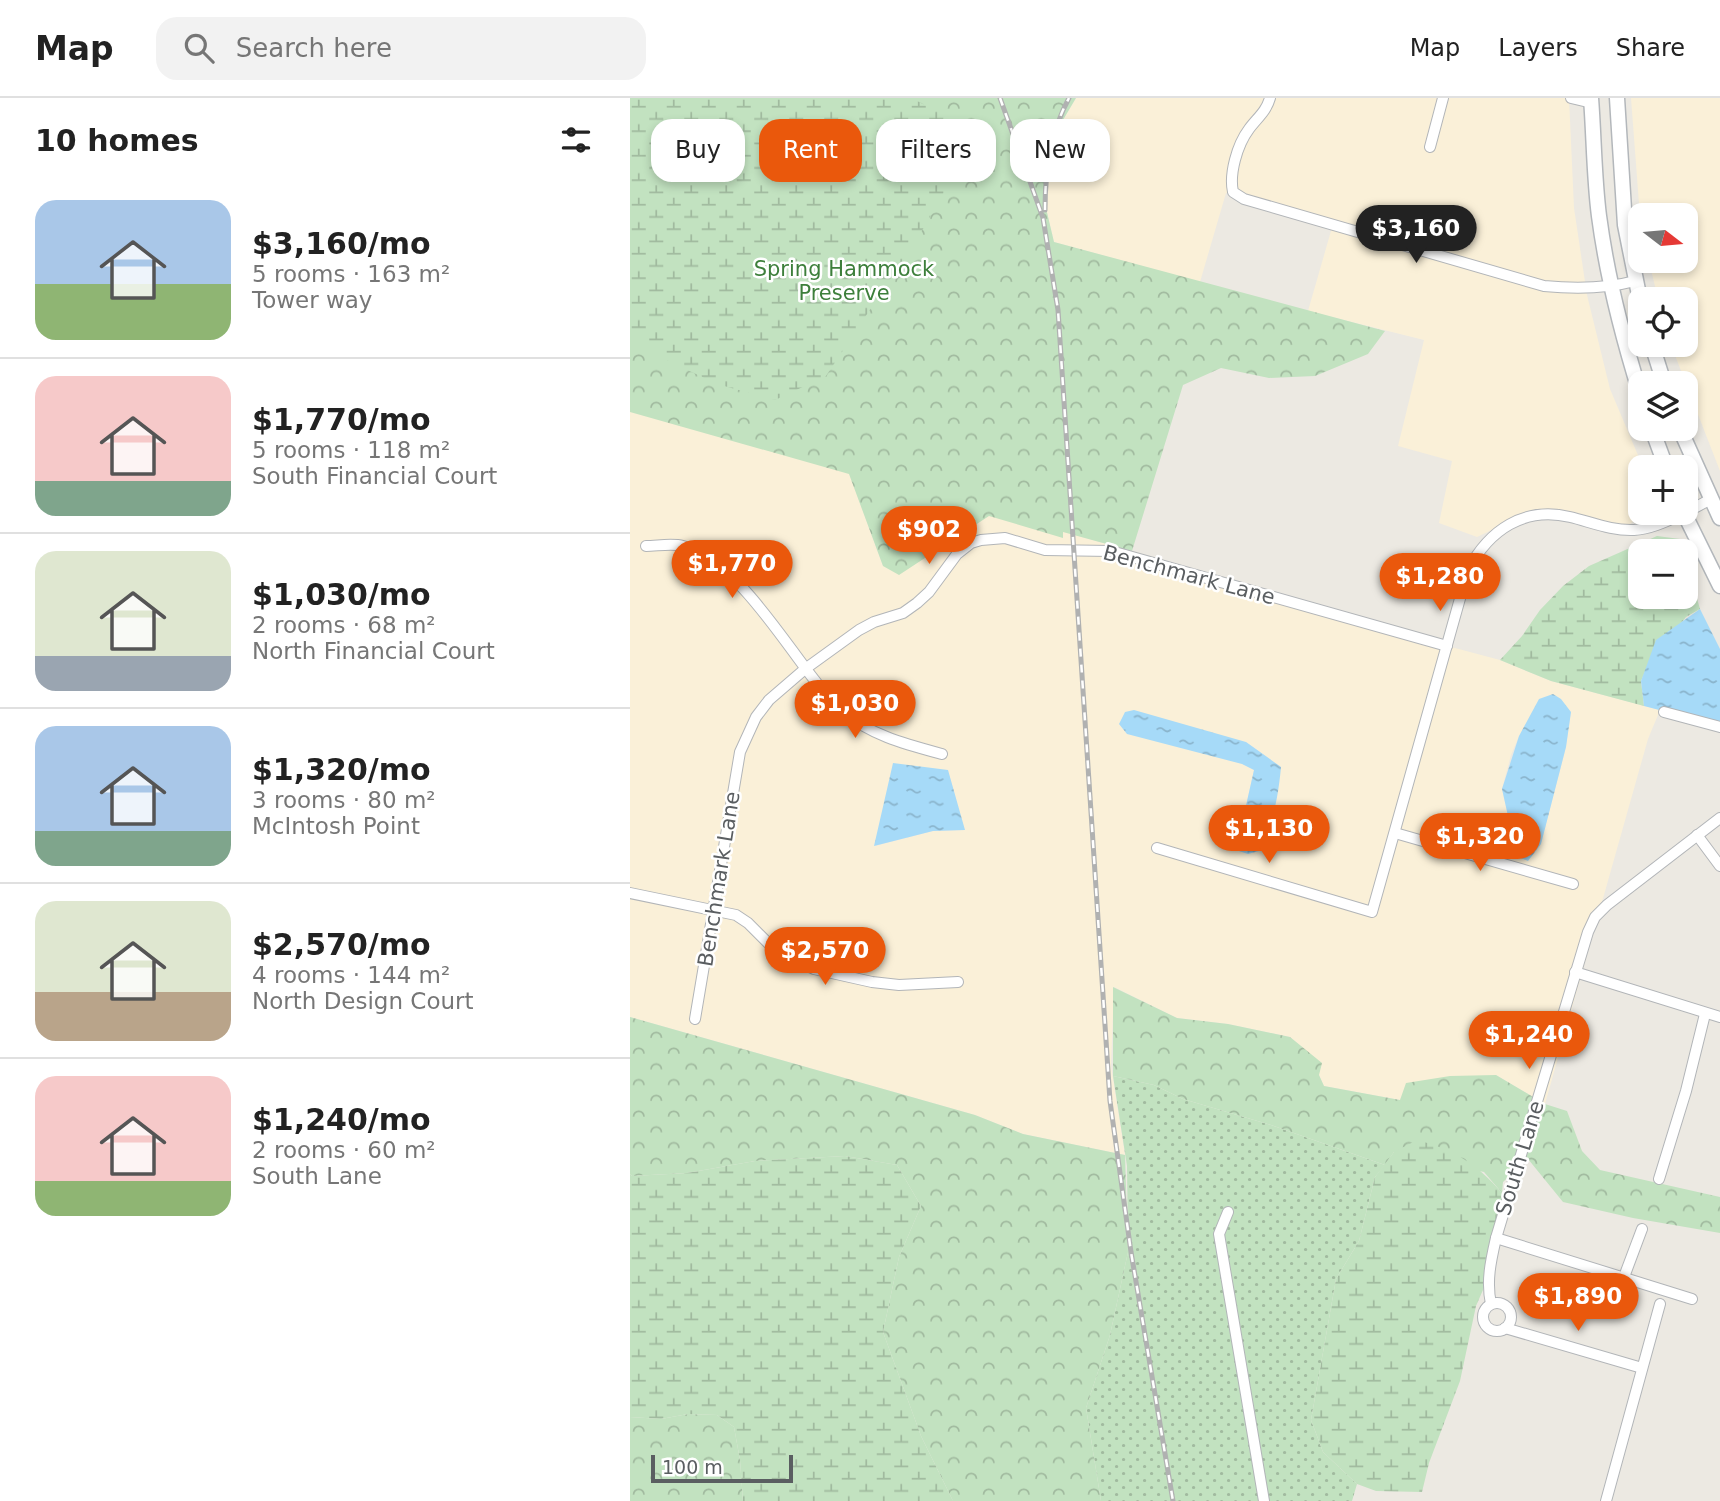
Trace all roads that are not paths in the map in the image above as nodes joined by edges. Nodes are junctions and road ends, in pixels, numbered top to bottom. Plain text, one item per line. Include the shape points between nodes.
1 (1270, 98) edge
2 (1443, 98) edge
3 (1571, 98) edge
4 (1617, 98) edge
5 (1591, 101) edge
6 (1430, 147) dead end
7 (1621, 180) junction
8 (1635, 281) junction
9 (1637, 287) edge
10 (1611, 288) junction
11 (1633, 371) edge
12 (1685, 441) edge
13 (1711, 499) junction
14 (1698, 506) edge
15 (1720, 518) edge
16 (1656, 525) edge
17 (1690, 525) edge
18 (646, 546) dead end
19 (1720, 586) edge
20 (1447, 646) junction
21 (805, 669) junction
22 (1664, 712) dead end
23 (1720, 727) edge
24 (942, 754) dead end
25 (1720, 818) edge
26 (1395, 833) junction
27 (1697, 835) junction
28 (1157, 848) dead end
29 (1720, 866) edge
30 (1573, 884) dead end
31 (630, 894) edge
32 (714, 909) junction
33 (1575, 972) junction
34 (958, 982) dead end
35 (1705, 1014) junction
36 (1720, 1017) edge
37 (695, 1019) dead end
38 (1659, 1180) dead end
39 (1228, 1212) dead end
40 (1642, 1229) dead end
41 (1496, 1238) junction
42 (1624, 1277) junction
43 (1692, 1299) dead end
44 (1491, 1304) junction
45 (1660, 1304) dead end
46 (1505, 1328) junction
47 (1642, 1368) junction
48 (1264, 1501) edge
49 (1606, 1501) edge

1 - 10 street via 1242,141 1230,179 1233,192 1244,199 1544,286
2 - 6 street
3 - 5 street
4 - 7 main road
5 - 7 main road via 1612,117
5 - 10 main road via 1599,214
7 - 8 main road
8 - 9 main road
8 - 10 street
10 - 11 main road
12 - 13 main road
13 - 14 street
13 - 15 main road
16 - 20 street via 1615,529 1550,514 1511,524 1480,548 1468,570
17 - 19 main road
18 - 21 street via 681,545 715,563 756,604
20 - 21 street, Benchmark Lane via 1111,551 1045,550 995,538 971,543 917,603 859,630
20 - 26 street
21 - 24 street via 837,708 867,729
21 - 32 street, Benchmark Lane via 769,700 740,752
22 - 23 street
25 - 27 street
26 - 28 street via 1372,912
26 - 30 street
27 - 29 street
27 - 33 street, South Lane via 1595,917
31 - 32 street
32 - 34 street via 736,915 778,953 814,969 899,985
32 - 37 street, Benchmark Lane
33 - 35 street
33 - 41 street, South Lane
35 - 36 street
35 - 38 street
39 - 48 street via 1219,1234
40 - 42 street
41 - 42 street
41 - 44 street, South Lane via 1489,1272
42 - 43 street
44 - 46 street via 1508,1308 1510,1320
44 - 46 street via 1483,1315 1485,1324 1492,1330
45 - 47 street
46 - 47 street
47 - 49 street

